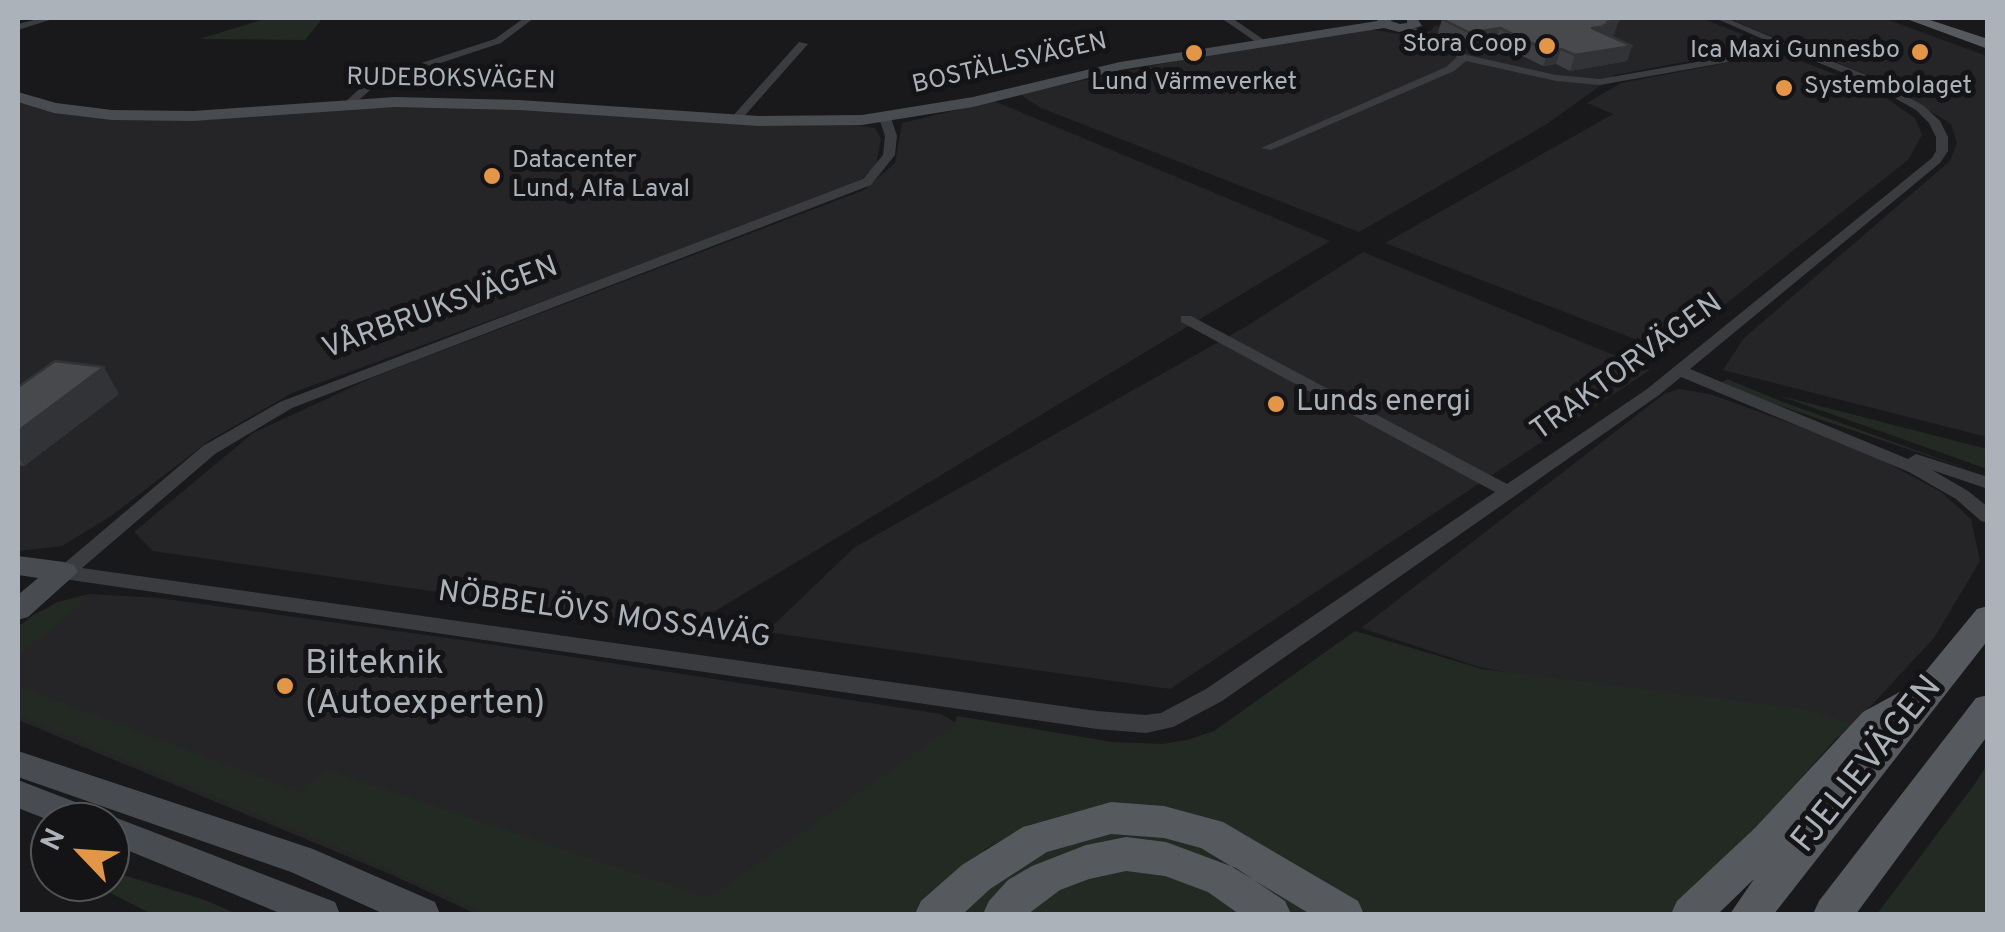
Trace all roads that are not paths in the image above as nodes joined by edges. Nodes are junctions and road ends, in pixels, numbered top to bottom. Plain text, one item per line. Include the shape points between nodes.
1 (51, 18) edge
2 (529, 18) edge
3 (1226, 18) edge
4 (1719, 18) edge
5 (1910, 18) edge
6 (1932, 18) edge
7 (1385, 21) edge
8 (1413, 21) edge
9 (18, 27) edge
10 (1988, 40) edge
11 (1262, 42) junction
12 (804, 44) dead end
13 (1792, 49) junction
14 (1464, 57) junction
15 (18, 97) edge
16 (348, 104) junction
17 (886, 118) junction
18 (736, 120) junction
19 (1268, 148) dead end
20 (1186, 319) dead end
21 (1682, 371) junction
22 (1821, 426) junction
23 (1988, 482) edge
24 (1506, 492) junction
25 (1988, 517) edge
26 (18, 566) edge
27 (64, 572) junction
28 (18, 610) edge
29 (1988, 617) edge
30 (1938, 682) junction
31 (1988, 708) edge
32 (1180, 716) joint
33 (18, 764) edge
34 (130, 836) edge
35 (322, 914) edge
36 (422, 914) edge
37 (935, 914) edge
38 (1003, 914) edge
39 (1271, 914) edge
40 (1344, 914) edge
41 (1692, 914) edge
42 (1750, 914) edge
43 (1833, 914) edge

1 - 9 street
2 - 16 street via 498,41 374,82
3 - 11 street
4 - 13 street, TRAKTORVÄGEN
5 - 10 main road
6 - 10 main road
7 - 8 street, BOSTÄLLSVÄGEN
7 - 11 street, BOSTÄLLSVÄGEN
8 - 14 street
11 - 17 street, BOSTÄLLSVÄGEN
12 - 18 street
13 - 14 street via 1600,82
13 - 21 street, TRAKTORVÄGEN via 1912,102 1939,129 1942,152
14 - 19 street
15 - 16 street, RUDEBOKSVÄGEN via 68,110 167,116
16 - 18 street, RUDEBOKSVÄGEN via 519,104
17 - 18 street, RUDEBOKSVÄGEN
17 - 27 street, VÅRBRUKSVÄGEN via 889,155 868,182 286,405 209,450
20 - 24 street
21 - 22 street
21 - 24 street, TRAKTORVÄGEN
22 - 23 street
22 - 25 street via 1915,468
24 - 32 street, TRAKTORVÄGEN
26 - 27 street, NÖBBELÖVS MOSSAVÄG
27 - 28 street, VÅRBRUKSVÄGEN
27 - 32 street, NÖBBELÖVS MOSSAVÄG via 1097,720 1146,724
29 - 30 main road, FJELIEVÄGEN
30 - 41 main road via 1875,722
30 - 42 main road, FJELIEVÄGEN
31 - 43 main road, FJELIEVÄGEN
33 - 36 street via 301,860
34 - 35 street
37 - 40 main road via 976,877 1036,840 1111,818 1210,834
38 - 39 main road via 1046,878 1126,854 1166,859 1222,880

